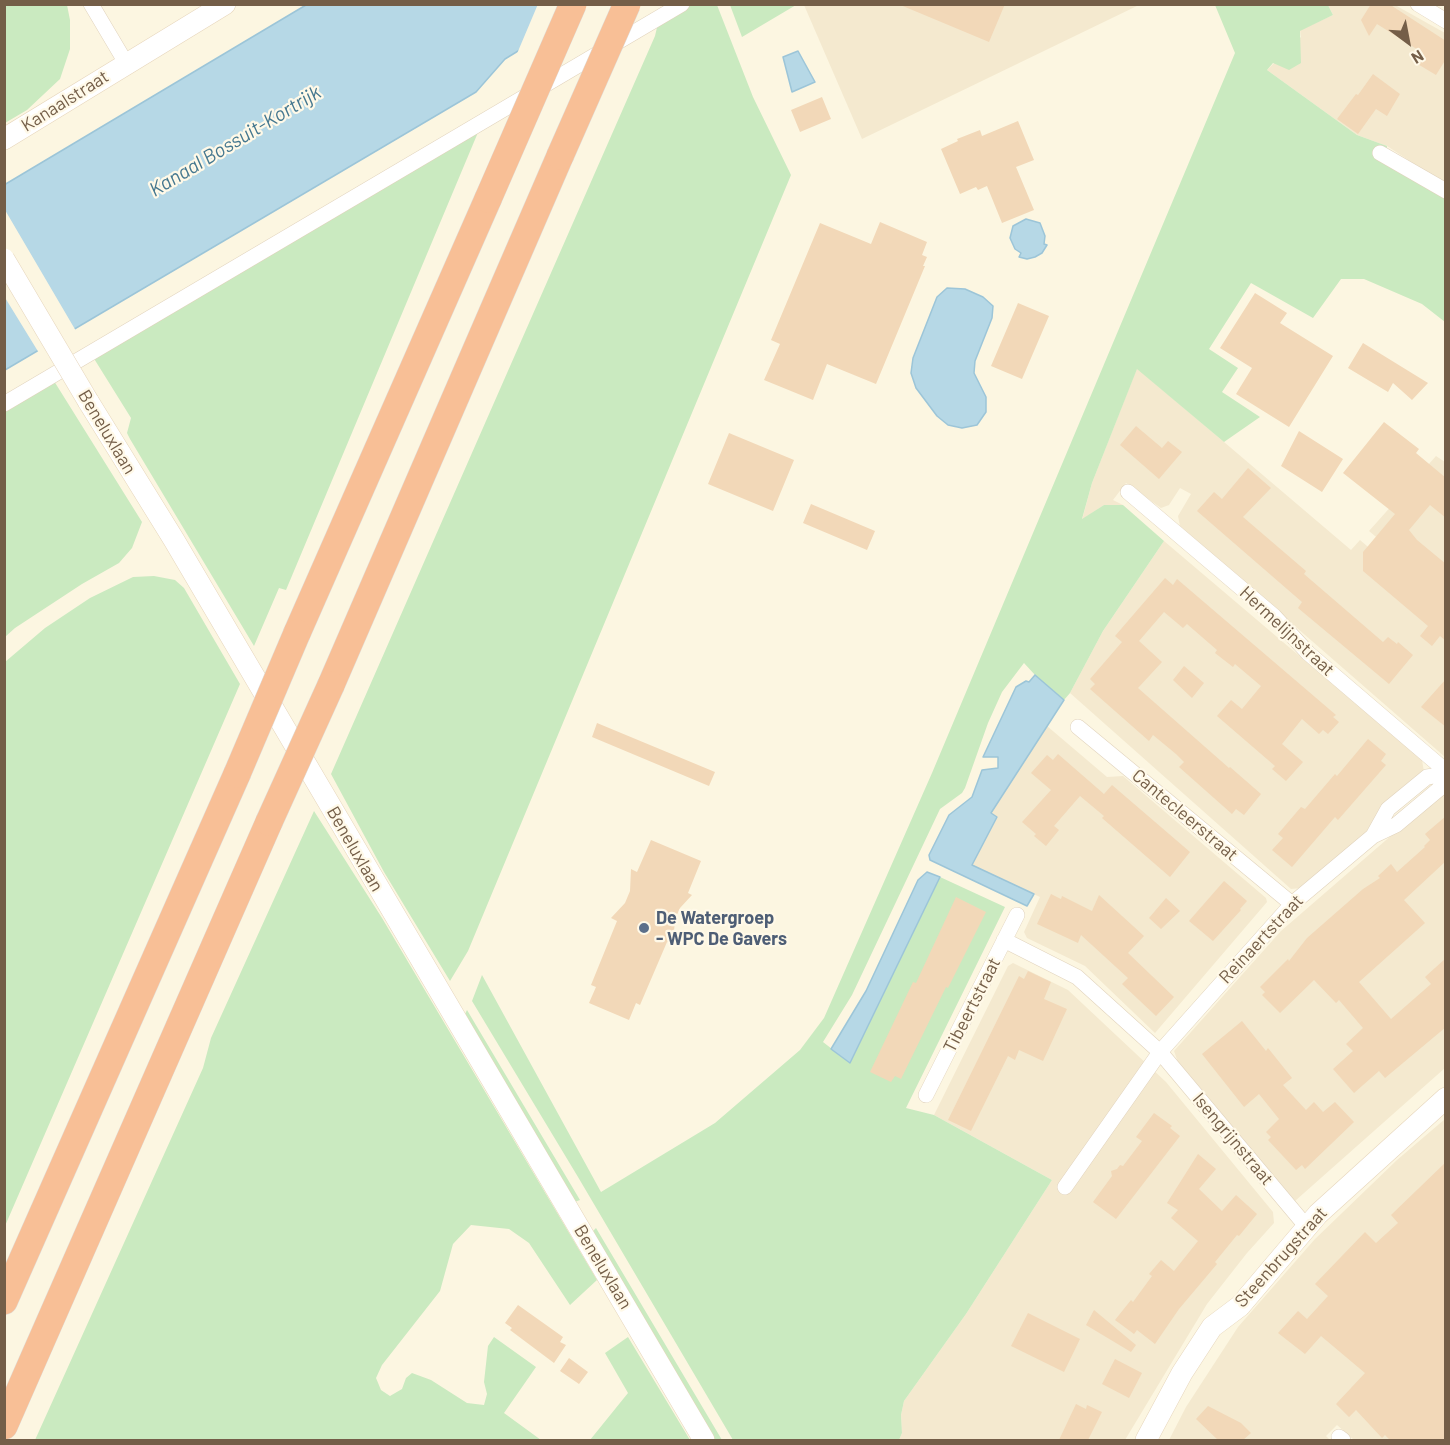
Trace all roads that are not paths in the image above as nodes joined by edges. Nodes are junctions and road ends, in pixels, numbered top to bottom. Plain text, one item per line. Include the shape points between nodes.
1 (91, 4) edge
2 (225, 4) edge
3 (573, 4) edge
4 (627, 4) edge
5 (682, 4) edge
6 (1418, 4) edge
7 (1446, 21) edge
8 (126, 63) junction
9 (4, 139) edge
10 (1380, 153) dead end
11 (1446, 191) edge
12 (4, 259) edge
13 (4, 404) edge
14 (1128, 492) dead end
15 (1078, 727) dead end
16 (1446, 774) edge
17 (1292, 904) junction
18 (1017, 915) dead end
19 (1004, 940) junction
20 (1160, 1053) junction
21 (926, 1095) dead end
22 (1446, 1098) edge
23 (1065, 1187) dead end
24 (1306, 1226) junction
25 (4, 1301) edge
26 (4, 1426) edge
27 (704, 1440) edge
28 (1146, 1440) edge

1 - 8 street, Kanaalstraat
2 - 8 street, Kanaalstraat
3 - 25 highway, bridge
4 - 26 highway, bridge
5 - 13 street
6 - 7 street
8 - 9 street, Kanaalstraat
10 - 11 street
12 - 27 street, Beneluxlaan, bridge
14 - 16 street, Hermelijnstraat via 1274,616 1308,652
15 - 17 street, Cantecleerstraat
16 - 17 street, Reinaertstraat via 1427,777 1388,810 1372,836
17 - 20 street, Reinaertstraat
18 - 19 street, Tibeertstraat
19 - 20 street, Isengrijnstraat via 1077,977
19 - 21 street, Tibeertstraat
20 - 23 street
20 - 24 street, Isengrijnstraat
22 - 24 street, Steenbrugstraat
24 - 28 street, Steenbrugstraat via 1240,1306 1212,1327

